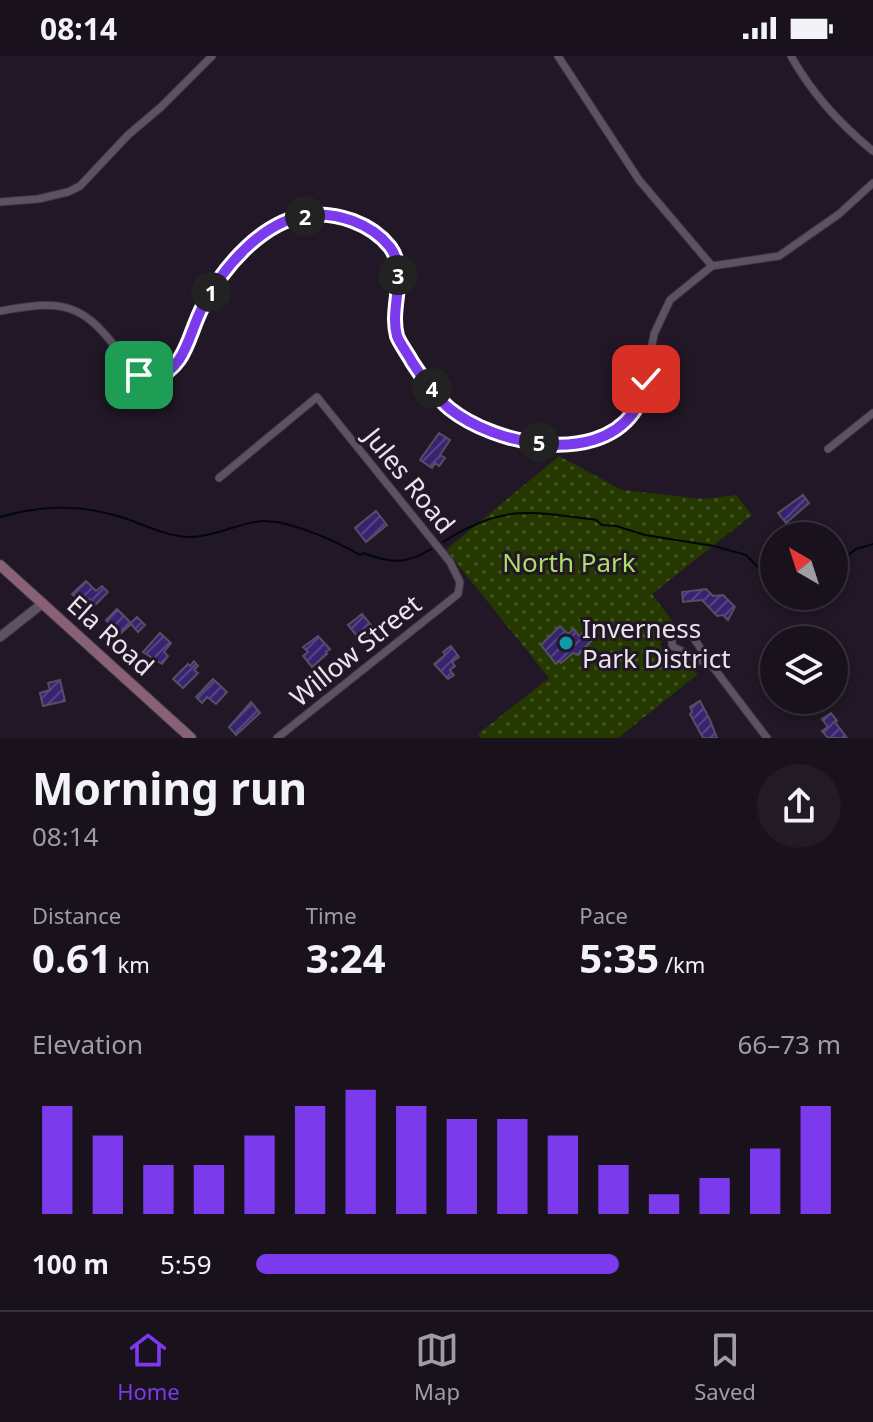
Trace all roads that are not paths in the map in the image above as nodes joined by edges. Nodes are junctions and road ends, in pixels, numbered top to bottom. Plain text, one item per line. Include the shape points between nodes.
1 (212, 56) edge
2 (558, 56) edge
3 (791, 56) edge
4 (873, 151) edge
5 (873, 183) edge
6 (0, 202) edge
7 (712, 266) junction
8 (0, 311) edge
9 (873, 413) edge
10 (828, 449) dead end
11 (219, 478) dead end
12 (0, 565) edge
13 (458, 594) joint
14 (43, 603) junction
15 (0, 637) edge
16 (713, 667) junction
17 (191, 738) edge
18 (277, 738) edge
19 (767, 738) edge

1 - 6 street via 80,186 38,199
2 - 7 street via 639,180
3 - 4 street via 809,84
5 - 7 street via 779,256
7 - 8 street via 670,300 654,334 634,413 606,436 564,446 495,435 449,409 397,336 398,263 390,247 358,223 332,215 285,220 262,235 222,275 169,373 153,380 126,364 102,331 71,307 37,304
9 - 10 street
11 - 13 street, Jules Road via 317,397 450,562 460,582
12 - 14 main road, Ela Road
13 - 18 street, Willow Street
14 - 15 street
14 - 17 main road, Ela Road
16 - 16 street via 689,633 672,637 672,646
16 - 19 street

